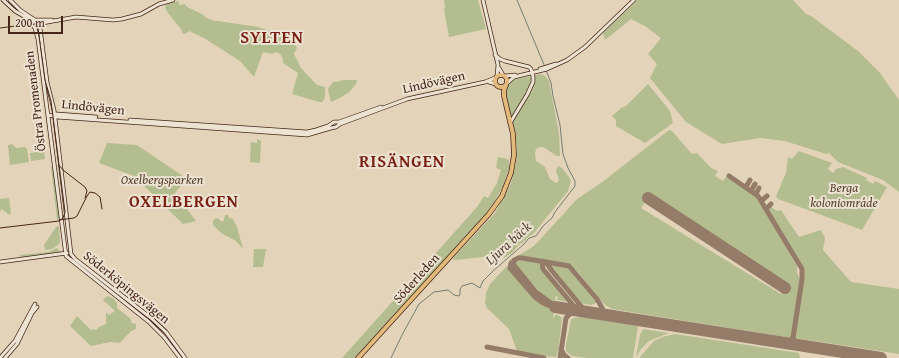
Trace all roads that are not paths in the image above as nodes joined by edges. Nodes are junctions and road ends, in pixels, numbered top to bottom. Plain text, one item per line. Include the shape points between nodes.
1 (4, 0) edge
2 (10, 0) edge
3 (173, 0) edge
4 (483, 0) edge
5 (634, 0) edge
6 (28, 19) junction
7 (35, 20) junction
8 (57, 20) junction
9 (39, 23) junction
10 (495, 55) junction
11 (498, 65) junction
12 (532, 72) junction
13 (504, 75) junction
14 (496, 77) junction
15 (485, 82) junction
16 (507, 84) junction
17 (497, 85) junction
18 (504, 96) junction
19 (48, 115) junction
20 (54, 115) junction
21 (510, 121) junction
22 (70, 252) junction
23 (66, 254) junction
24 (0, 262) edge
25 (0, 358) edge
26 (5, 358) edge
27 (180, 358) edge
28 (185, 358) edge
29 (358, 358) edge

1 - 6 main road via 12,10
2 - 7 main road via 23,13
3 - 8 main road via 122,19
4 - 10 main road
5 - 12 main road via 570,58 546,69
6 - 9 main road
6 - 19 main road, Östra Promenaden via 38,35
7 - 8 main road
7 - 9 main road
8 - 9 main road
9 - 20 main road, Östra Promenaden
10 - 11 main road
10 - 12 main road via 505,62 529,67
11 - 13 main road
11 - 14 main road
12 - 13 main road
12 - 16 main road via 514,77
12 - 21 main road via 532,86
13 - 14 main road
13 - 16 main road
14 - 15 main road, Lindövägen
14 - 17 main road
15 - 17 main road, Lindövägen
15 - 20 main road, Lindövägen via 388,105 336,124 334,122 332,126 307,135
16 - 17 main road via 502,87
16 - 18 main road, Söderleden
17 - 18 main road, Söderleden
18 - 21 main road, Söderleden
19 - 20 main road, Lindövägen
19 - 23 main road, Östra Promenaden
20 - 22 main road, Östra Promenaden
21 - 29 main road, Söderleden via 514,148 511,173 502,196 489,214
22 - 23 main road
22 - 28 main road, Söderköpingsvägen via 75,259 151,318 166,332
23 - 24 main road
23 - 27 main road, Söderköpingsvägen via 71,261 149,322
25 - 26 main road via 15,341 35,306 17,344

